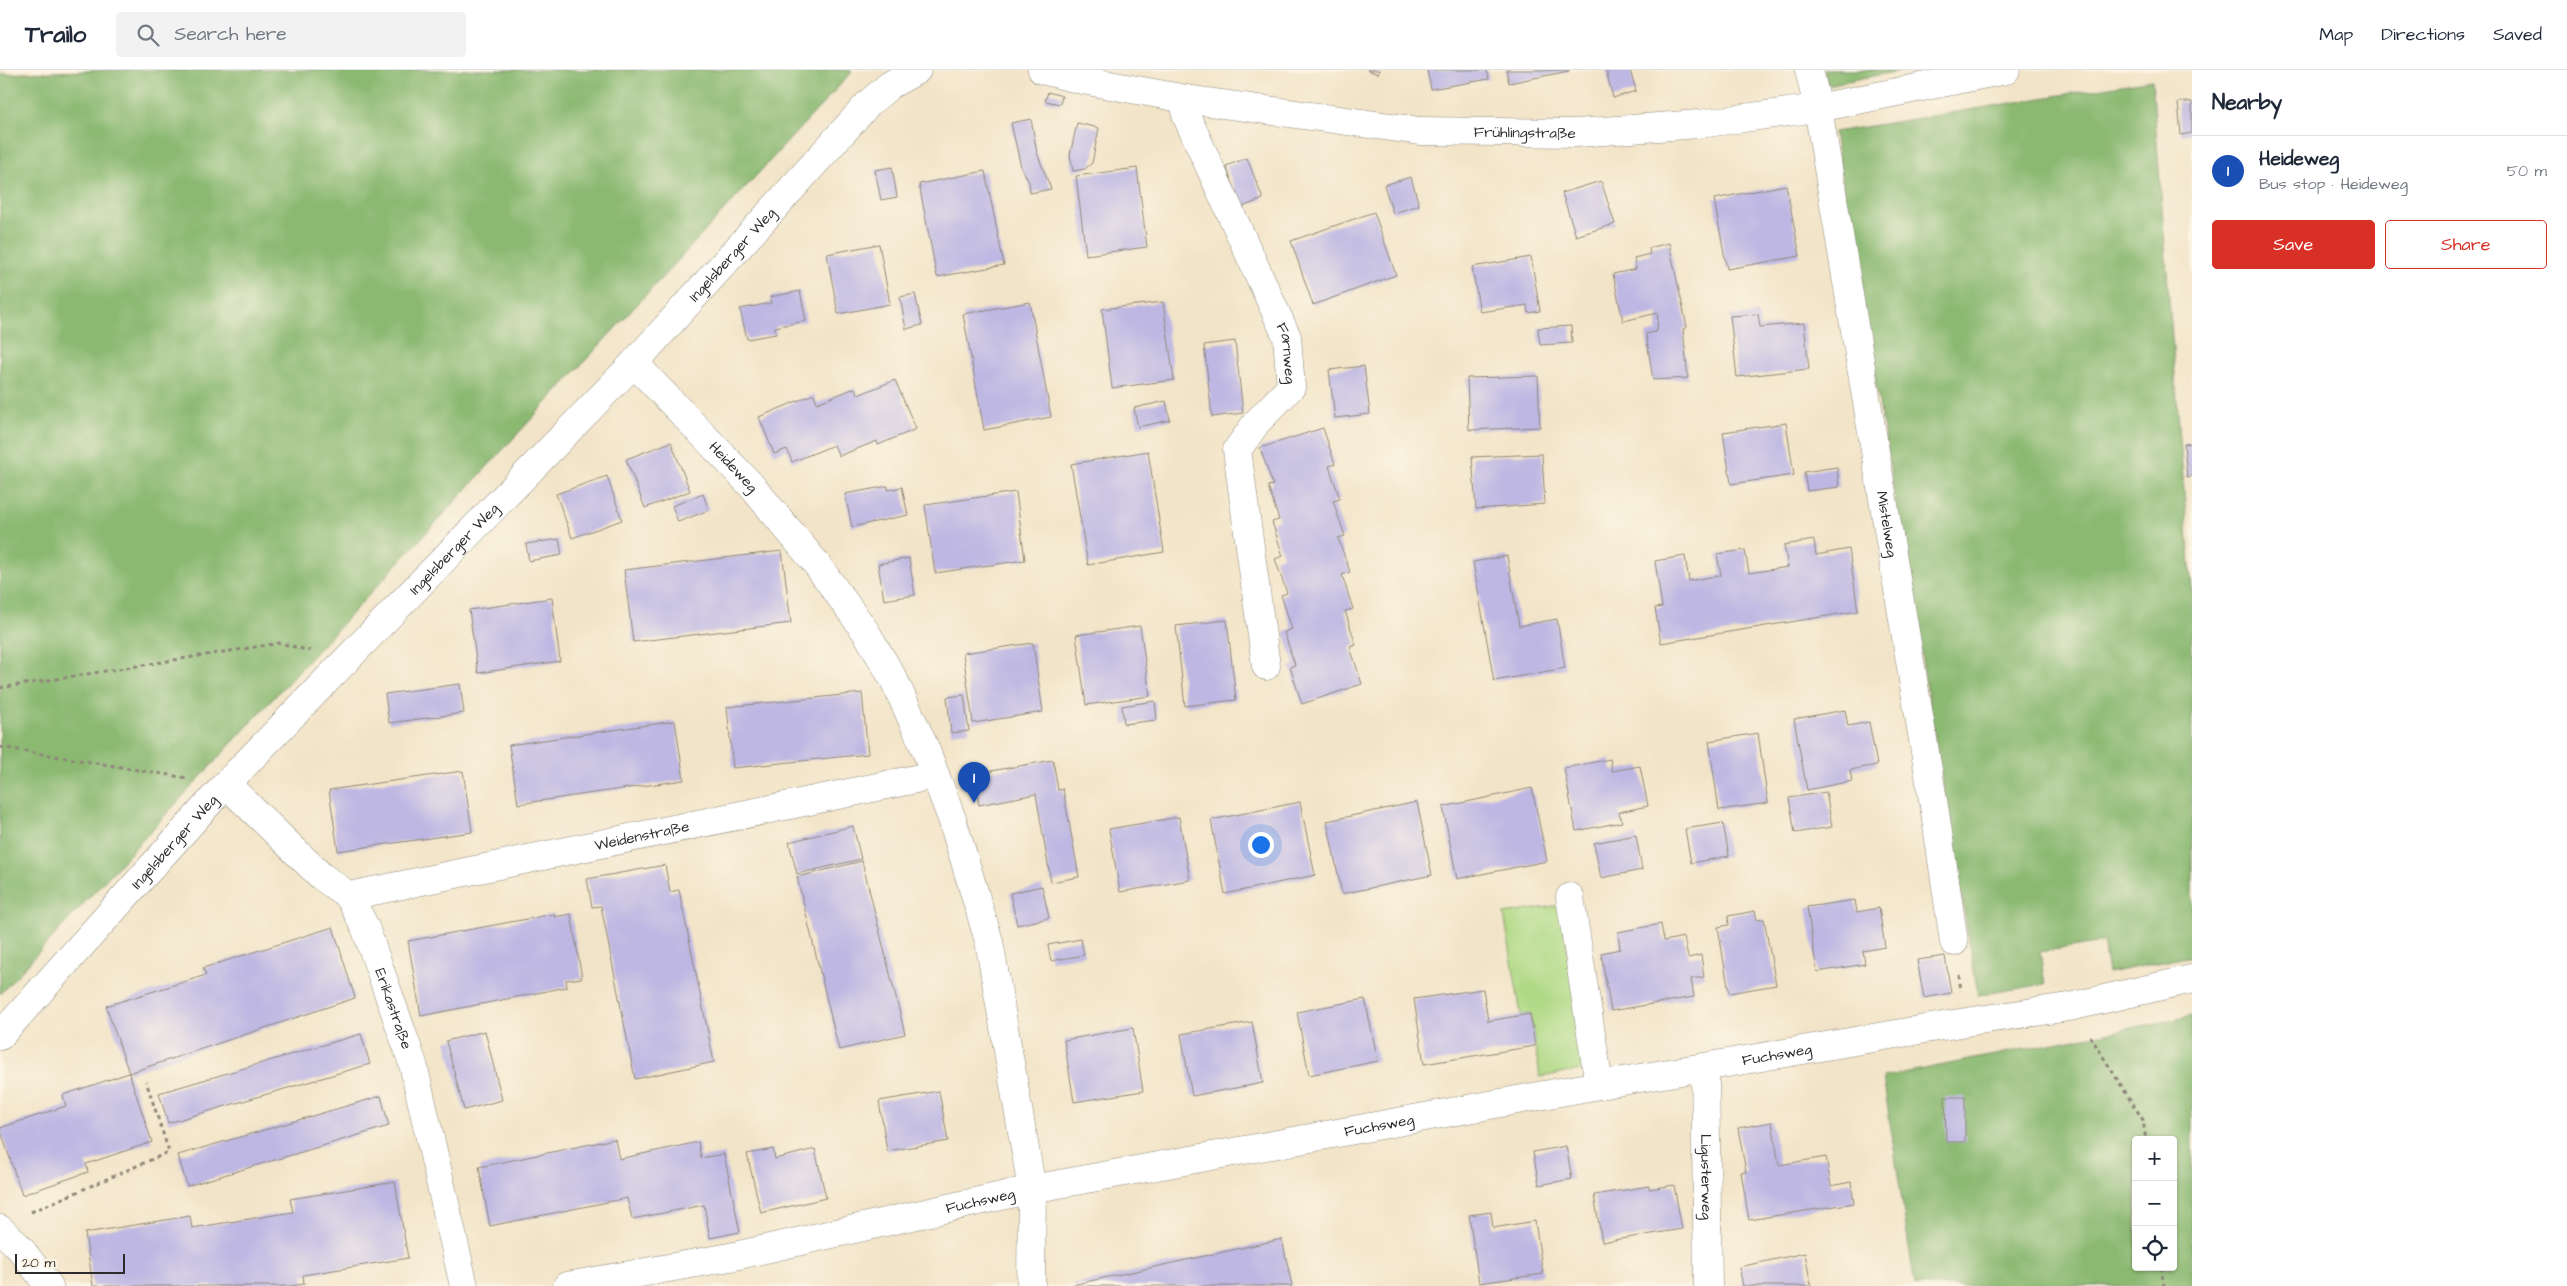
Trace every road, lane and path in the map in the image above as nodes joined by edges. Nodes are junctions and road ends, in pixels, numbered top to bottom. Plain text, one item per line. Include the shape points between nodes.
1 (1042, 70) edge
2 (1809, 70) edge
3 (2006, 70) edge
4 (908, 72) edge
5 (1186, 99) junction
6 (1818, 108) junction
7 (634, 363) junction
8 (346, 661) junction
9 (1266, 666) dead end
10 (0, 688) edge
11 (0, 747) edge
12 (935, 775) junction
13 (226, 784) junction
14 (349, 896) junction
15 (1570, 897) dead end
16 (1954, 942) joint
17 (2192, 979) edge
18 (2069, 1007) junction
19 (1966, 1022) junction
20 (0, 1036) edge
21 (1705, 1068) junction
22 (146, 1081) dead end
23 (1599, 1085) junction
24 (2145, 1136) edge
25 (1032, 1190) junction
26 (24, 1215) dead end
27 (0, 1229) edge
28 (2162, 1271) edge
29 (48, 1286) edge
30 (464, 1286) edge
31 (567, 1286) edge
32 (1031, 1286) edge
33 (1708, 1286) edge
34 (2164, 1286) edge

1 - 5 street, Frühlingstraße via 1077,80
2 - 6 street, Mistelweg
3 - 6 street, Frühlingstraße
4 - 7 street, Ingelsberger Weg via 868,102
5 - 6 street, Frühlingstraße via 1420,131 1576,133 1699,124
5 - 9 street, Farnweg via 1186,115 1287,337 1291,387 1256,422 1237,450
6 - 16 street, Mistelweg
7 - 8 street, Ingelsberger Weg
7 - 12 street, Heideweg via 750,484 862,625 894,680
8 - 10 path via 280,643
8 - 13 street, Ingelsberger Weg
11 - 13 path
12 - 14 street, Weidenstraße
12 - 25 street, Heideweg via 952,819 989,941
13 - 14 street, Erikastraße via 321,876
13 - 20 street, Ingelsberger Weg
14 - 30 street, Erikastraße via 365,927 413,1064
15 - 23 street
16 - 19 path
17 - 18 street, Fuchsweg
18 - 19 street, Fuchsweg
18 - 24 path via 2143,1120
19 - 21 street, Fuchsweg
21 - 23 street, Fuchsweg
21 - 33 street, Ligusterweg
22 - 26 path via 169,1152
23 - 25 street, Fuchsweg
25 - 31 street, Fuchsweg via 730,1257
25 - 32 street, Heideweg
27 - 29 street via 19,1247
28 - 34 path

